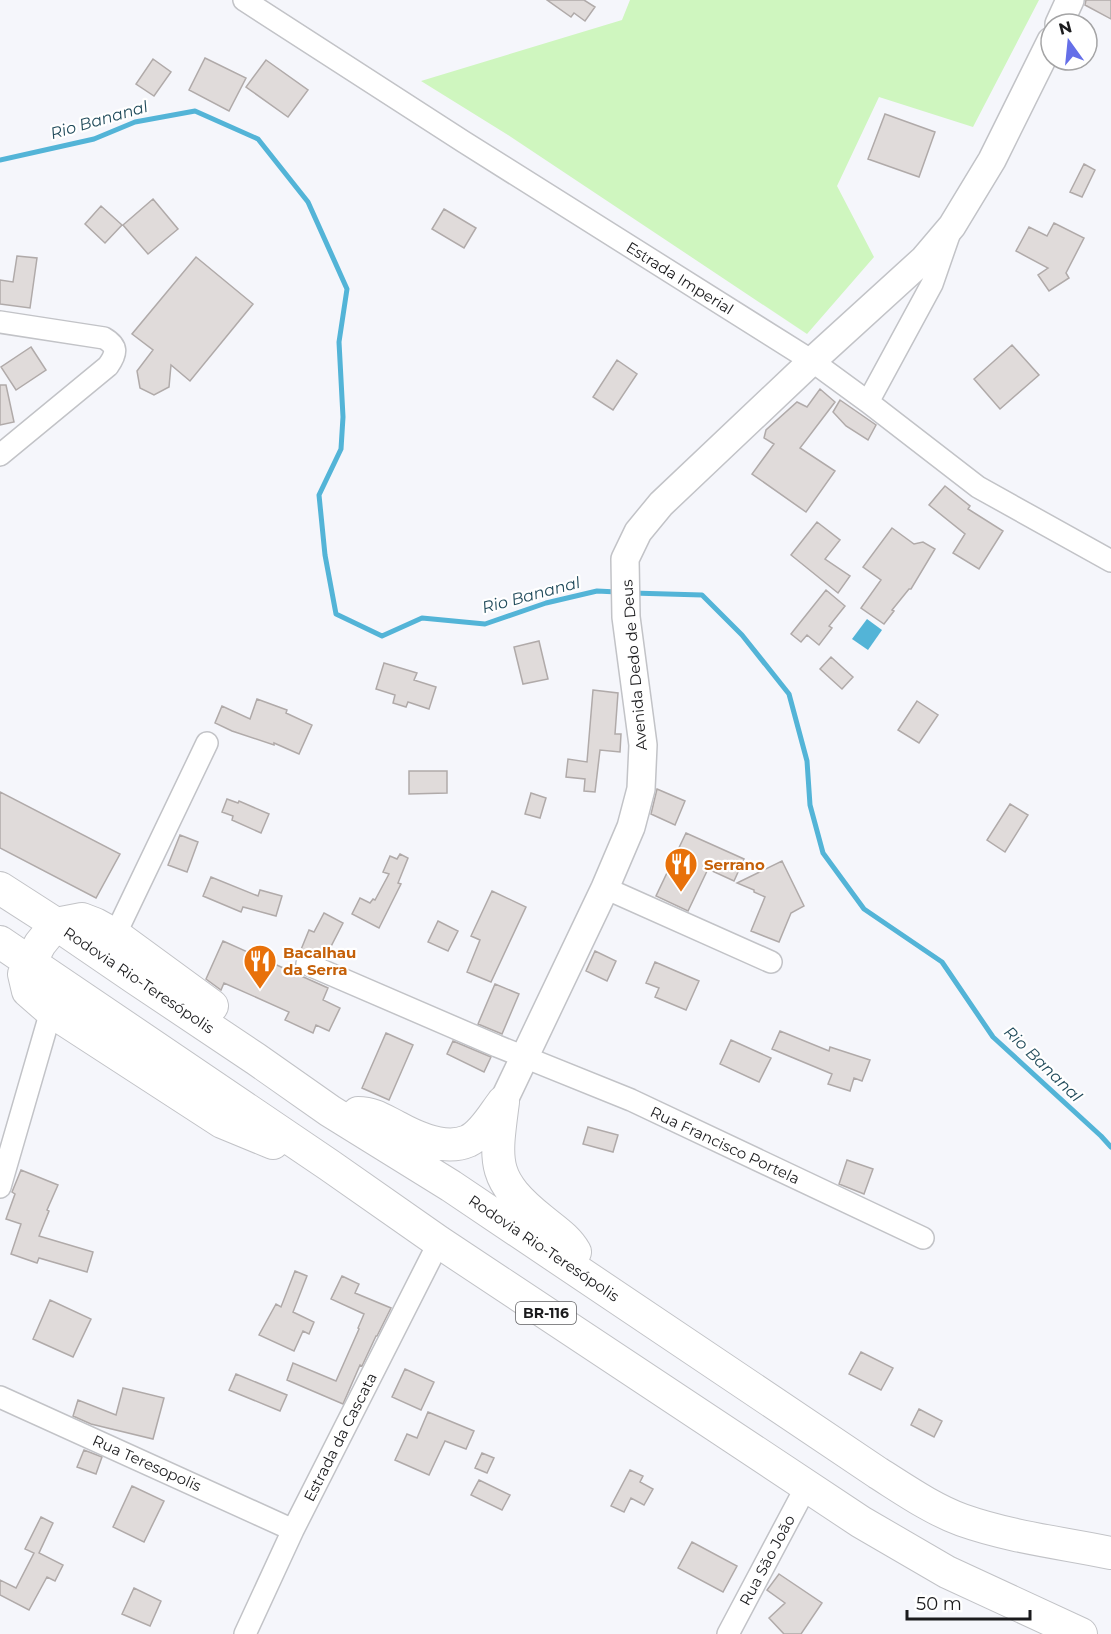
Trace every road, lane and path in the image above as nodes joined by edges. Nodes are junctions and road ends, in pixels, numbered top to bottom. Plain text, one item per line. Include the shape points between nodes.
1 (244, 0) edge
2 (1039, 65) edge
3 (952, 226) junction
4 (0, 322) edge
5 (812, 361) junction
6 (868, 402) junction
7 (0, 455) edge
8 (1111, 561) edge
9 (207, 743) dead end
10 (0, 888) edge
11 (605, 888) junction
12 (56, 924) junction
13 (115, 935) junction
14 (0, 942) edge
15 (30, 961) junction
16 (771, 962) dead end
17 (308, 964) dead end
18 (51, 1011) junction
19 (525, 1056) junction
20 (256, 1059) junction
21 (503, 1102) junction
22 (330, 1111) junction
23 (329, 1165) junction
24 (0, 1187) edge
25 (923, 1238) dead end
26 (439, 1242) junction
27 (589, 1279) junction
28 (0, 1397) edge
29 (806, 1487) junction
30 (293, 1530) junction
31 (1111, 1553) edge
32 (245, 1634) edge
33 (728, 1634) edge
34 (1081, 1634) edge

1 - 5 street, Estrada Imperial
2 - 3 main road, Avenida Dedo de Deus via 992,160
3 - 5 main road, Avenida Dedo de Deus via 924,259
3 - 6 street, Avenida Dedo de Deus via 932,284
4 - 7 street via 104,338 115,351 108,366
5 - 6 street, Estrada Imperial
5 - 11 main road, Avenida Dedo de Deus via 661,504 638,532 625,559 626,617 643,745 641,789 631,827
6 - 8 street, Estrada Imperial via 978,488
9 - 13 street
10 - 12 highway, Rodovia Rio-Teresópolis
11 - 16 street
11 - 19 main road, Avenida Dedo de Deus
12 - 13 highway via 82,919
12 - 15 highway
12 - 20 highway, Rodovia Rio-Teresópolis
13 - 20 highway via 230,1018
14 - 15 highway, BR-116
15 - 18 highway via 24,974 28,991
15 - 23 highway, BR-116
17 - 19 street, Rua Francisco Portela
18 - 23 highway via 222,1122
18 - 24 street
19 - 21 main road, Avenida Dedo de Deus
19 - 25 street, Rua Francisco Portela via 631,1100
20 - 22 highway, Rodovia Rio-Teresópolis
21 - 22 highway via 470,1140 453,1145 425,1140 370,1113
21 - 27 highway via 497,1144 504,1182 569,1242
22 - 27 highway, Rodovia Rio-Teresópolis
23 - 26 highway, BR-116
26 - 29 highway, BR-116
26 - 30 street, Estrada da Cascata
27 - 31 highway, Rodovia Rio-Teresópolis via 922,1501 961,1520 1000,1532
28 - 30 street, Rua Teresopolis
29 - 33 street, Rua São João
29 - 34 highway, BR-116 via 947,1572
30 - 32 street, Estrada da Cascata

